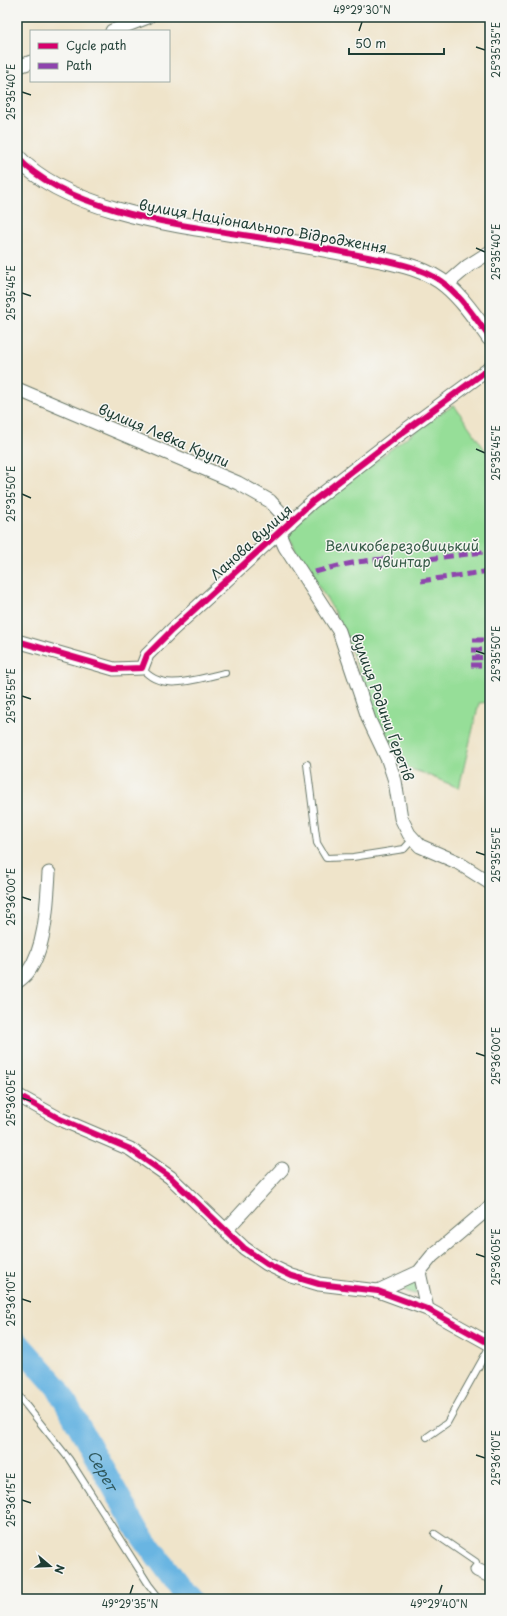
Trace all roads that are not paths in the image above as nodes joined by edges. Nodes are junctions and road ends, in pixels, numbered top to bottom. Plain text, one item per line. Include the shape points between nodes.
1 (148, 17) edge
2 (115, 30) edge
3 (30, 62) edge
4 (17, 67) edge
5 (19, 164) edge
6 (490, 252) edge
7 (446, 285) junction
8 (490, 338) edge
9 (490, 368) edge
10 (17, 389) edge
11 (290, 523) junction
12 (279, 533) junction
13 (17, 641) edge
14 (142, 668) junction
15 (224, 673) dead end
16 (307, 764) dead end
17 (414, 839) junction
18 (49, 873) dead end
19 (490, 883) edge
20 (17, 982) edge
21 (17, 1095) edge
22 (282, 1169) dead end
23 (490, 1207) edge
24 (226, 1230) junction
25 (419, 1272) junction
26 (378, 1291) junction
27 (427, 1309) junction
28 (490, 1345) edge
29 (17, 1394) edge
30 (427, 1437) dead end
31 (435, 1534) dead end
32 (477, 1570) joint
33 (490, 1576) edge
34 (160, 1599) edge

1 - 2 street
3 - 4 street
5 - 7 street, вулиця Національного Відродження via 54,186 120,211 410,266
6 - 7 street
7 - 8 street, вулиця Національного Відродження via 469,309
9 - 11 street, Ланова вулиця via 312,502
10 - 11 street, вулиця Левка Крупи via 238,483 270,501
11 - 12 street, Ланова вулиця
12 - 14 street, Ланова вулиця via 172,630 147,655
12 - 17 street, вулиця Родини Ґеретів via 285,547 339,631 369,720 395,781 400,818
13 - 14 street via 114,669
14 - 15 lane via 146,675 165,683 178,683
16 - 17 lane via 317,843 326,858 353,857 404,849
17 - 19 street, вулиця Родини Ґеретів via 420,846 457,862
18 - 20 street via 47,911 40,947 28,972
21 - 24 street via 60,1119 130,1148 170,1177
22 - 24 street
23 - 25 street via 432,1256
24 - 26 street via 244,1248 267,1264 292,1276 320,1284
25 - 26 street
25 - 27 street
26 - 27 street
27 - 28 street
28 - 30 lane via 447,1423
29 - 34 lane via 69,1459
31 - 32 lane via 476,1562
32 - 33 street

